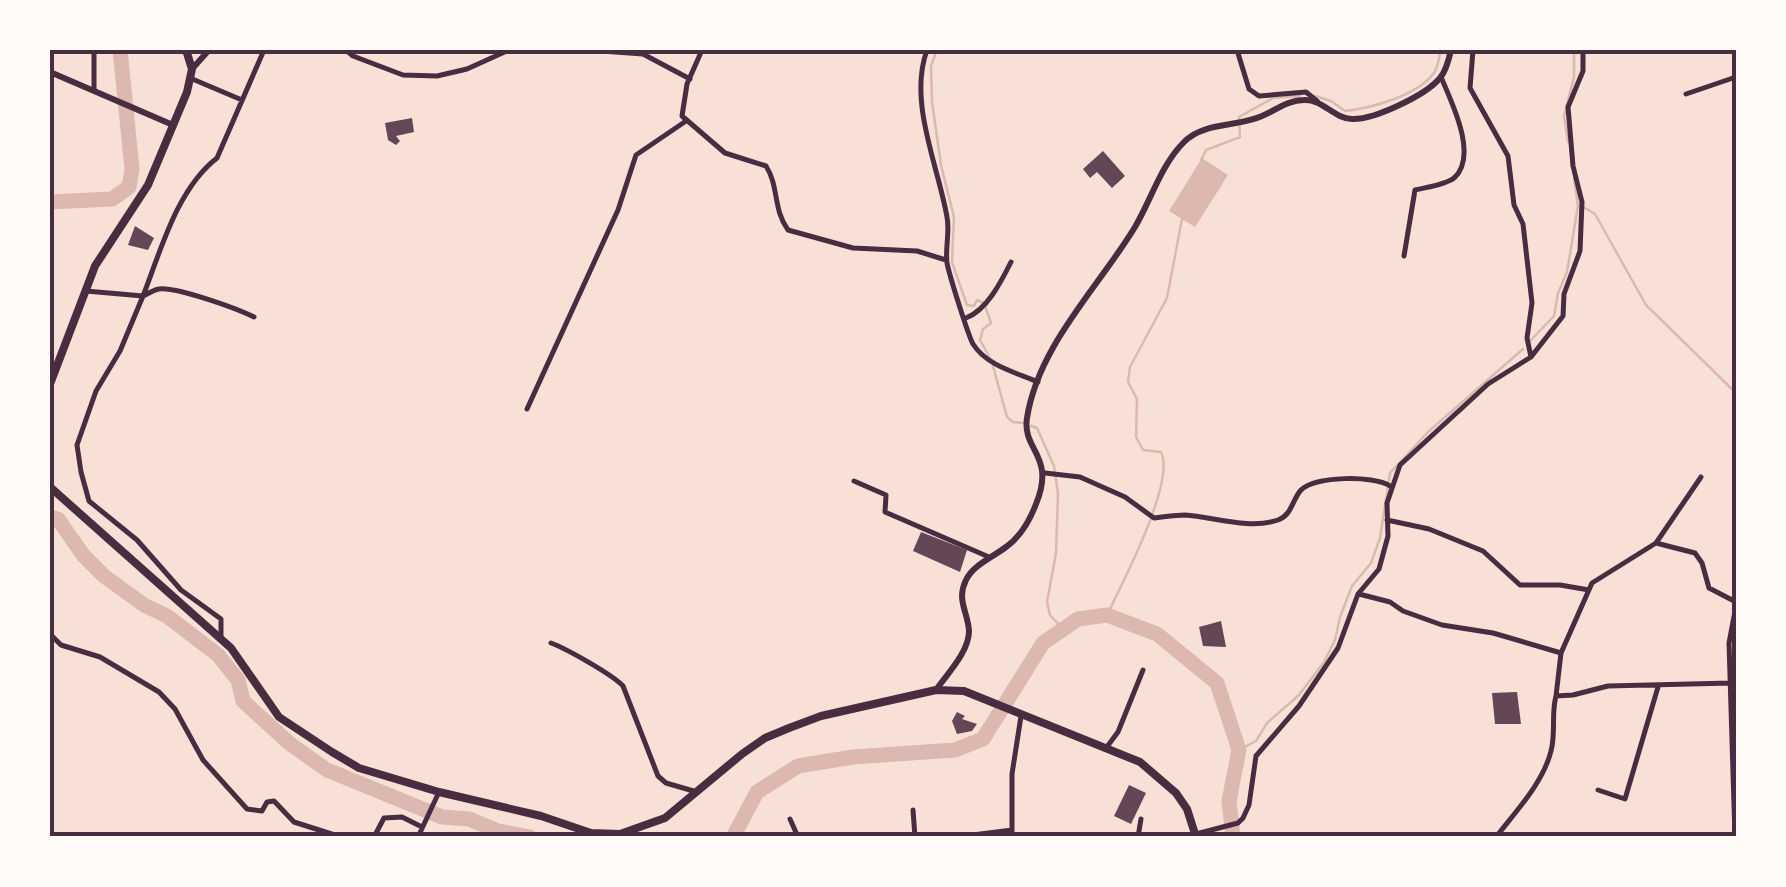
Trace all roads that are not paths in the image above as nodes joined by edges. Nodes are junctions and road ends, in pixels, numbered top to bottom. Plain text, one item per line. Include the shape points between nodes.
1 (94, 50) edge
2 (186, 50) edge
3 (208, 50) edge
4 (264, 50) edge
5 (346, 50) edge
6 (510, 50) edge
7 (587, 50) edge
8 (702, 50) edge
9 (927, 50) edge
10 (1237, 50) edge
11 (1451, 50) edge
12 (1473, 50) edge
13 (1584, 50) edge
14 (50, 72) edge
15 (191, 73) junction
16 (1441, 77) junction
17 (690, 78) junction
18 (1736, 78) edge
19 (94, 93) junction
20 (1686, 94) dead end
21 (244, 100) junction
22 (1319, 103) junction
23 (686, 121) junction
24 (172, 125) junction
25 (1404, 256) dead end
26 (946, 260) junction
27 (1010, 262) dead end
28 (86, 290) junction
29 (143, 296) junction
30 (254, 317) dead end
31 (966, 318) junction
32 (1531, 357) junction
33 (1038, 382) junction
34 (50, 384) edge
35 (527, 409) dead end
36 (1045, 474) junction
37 (1701, 477) dead end
38 (854, 481) dead end
39 (1390, 486) junction
40 (50, 487) edge
41 (1386, 520) junction
42 (1656, 543) junction
43 (989, 557) junction
44 (1589, 590) junction
45 (1358, 594) junction
46 (1736, 604) edge
47 (50, 634) edge
48 (221, 639) junction
49 (551, 643) dead end
50 (1561, 653) junction
51 (1143, 670) dead end
52 (1732, 683) junction
53 (1658, 686) junction
54 (936, 690) junction
55 (1556, 696) junction
56 (1022, 713) junction
57 (1106, 748) junction
58 (1598, 790) dead end
59 (439, 792) junction
60 (697, 792) junction
61 (912, 810) dead end
62 (790, 819) dead end
63 (1140, 820) dead end
64 (422, 827) junction
65 (1012, 834) edge
66 (1196, 836) edge
67 (341, 837) edge
68 (374, 837) edge
69 (418, 837) edge
70 (798, 837) edge
71 (915, 837) edge
72 (957, 837) edge
73 (1138, 837) edge
74 (1496, 837) edge
75 (1735, 837) edge

1 - 19 street
2 - 15 main road
3 - 15 main road
4 - 21 street
5 - 6 street via 403,75 437,76
7 - 17 street via 643,54
8 - 17 street
9 - 26 street via 923,98 948,216
10 - 22 street via 1249,89 1259,96 1306,92
11 - 16 main road
12 - 32 street via 1469,83 1508,156 1514,205 1524,224
13 - 32 street via 1568,108 1582,202 1580,251 1563,316
14 - 19 main road
15 - 21 street
15 - 24 main road
16 - 22 main road via 1374,117 1349,120
16 - 25 street via 1462,130 1462,167 1452,180 1416,190
17 - 23 street via 680,108
18 - 20 street
19 - 24 main road
21 - 29 street via 217,158 202,169 178,208
22 - 33 main road via 1284,104 1185,140
23 - 26 street via 725,153 766,166 778,214 791,232
23 - 35 street via 636,155 618,210
24 - 28 main road via 148,186
26 - 31 street
27 - 31 street via 1001,283
28 - 29 street
28 - 34 main road
29 - 30 street via 171,291
29 - 48 street via 96,391 78,445 80,472 88,501 136,540 181,590 221,618
31 - 33 street via 974,346 993,364
32 - 39 street via 1488,384 1400,464
33 - 36 main road via 1027,424
36 - 39 street via 1080,477 1154,518 1244,522 1287,515 1310,483 1357,478
36 - 43 main road via 1027,525
37 - 42 street
38 - 43 street via 886,495 885,512
39 - 41 street
40 - 48 main road
41 - 44 street via 1482,551 1520,585
41 - 45 street via 1380,569
42 - 44 street
42 - 46 street via 1695,553 1708,588
43 - 54 main road via 967,577 960,597 970,634
44 - 50 street
45 - 50 street via 1442,625
45 - 66 street via 1338,648 1256,756 1249,805 1238,823
46 - 52 street via 1729,642
47 - 67 street via 159,692 203,760 248,809 262,812 274,801 294,822
48 - 59 main road via 279,717 359,768
49 - 60 street via 623,686 658,776
50 - 55 street
51 - 57 street
52 - 53 street
52 - 75 street
53 - 55 street
53 - 58 street via 1625,799
54 - 56 main road via 964,691
54 - 60 main road via 821,716 765,738
55 - 74 street via 1552,749
56 - 57 main road
56 - 65 street
57 - 66 main road via 1160,776 1187,809
59 - 60 main road via 607,835 665,818
59 - 64 street
61 - 71 street
62 - 70 street
63 - 73 street
64 - 68 street via 402,816 384,818
64 - 69 street
65 - 72 street

